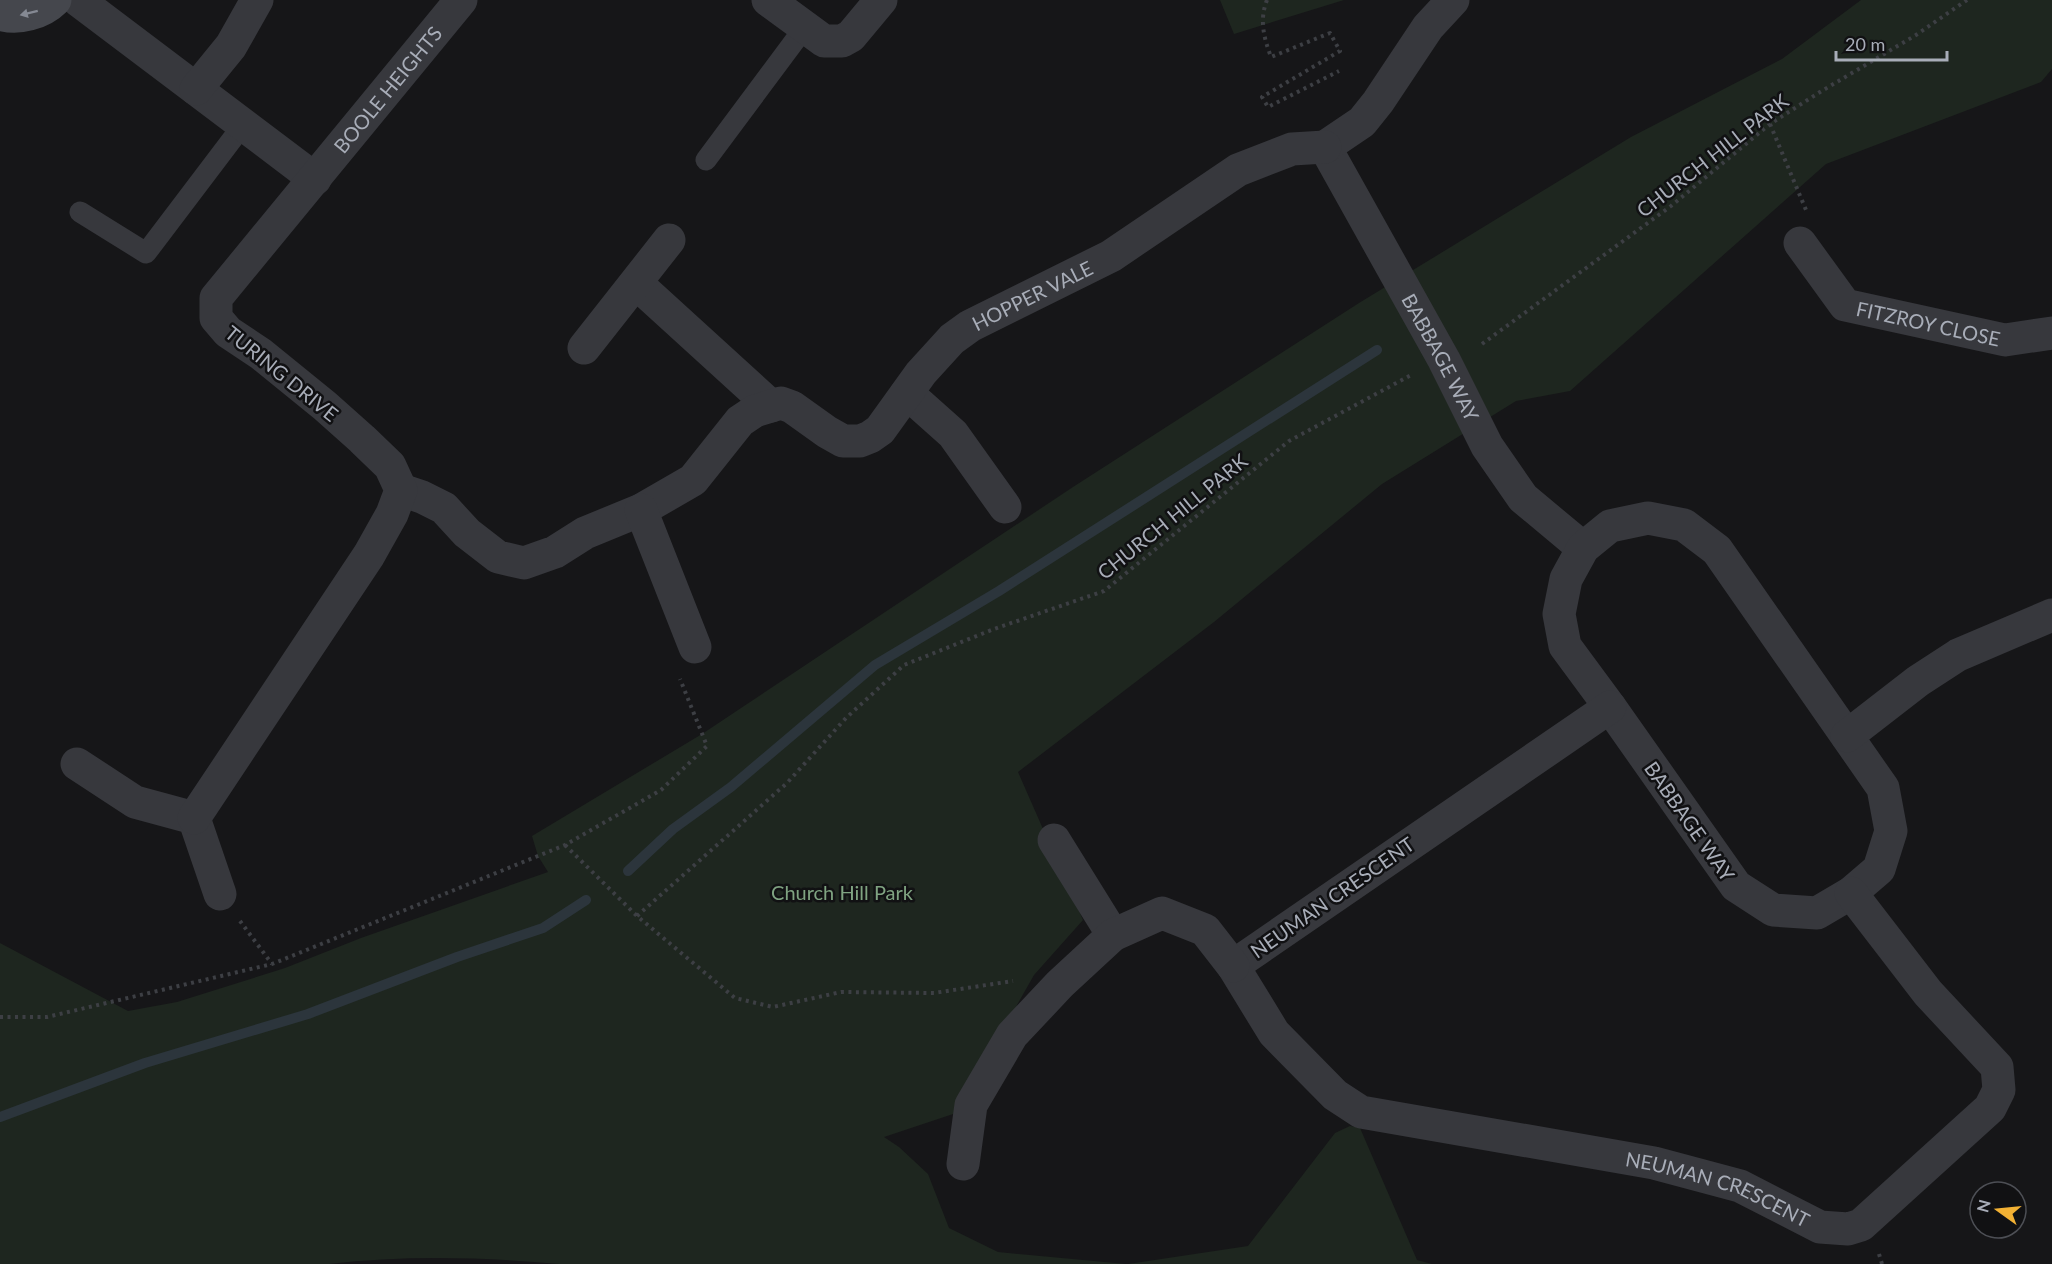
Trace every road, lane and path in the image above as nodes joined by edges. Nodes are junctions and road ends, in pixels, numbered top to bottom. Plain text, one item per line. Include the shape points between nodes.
1 (56, 0) edge
2 (78, 0) edge
3 (257, 0) edge
4 (461, 0) edge
5 (768, 0) edge
6 (881, 0) edge
7 (1267, 0) edge
8 (1453, 0) edge
9 (1967, 0) edge
10 (0, 14) edge
11 (805, 27) junction
12 (1339, 71) dead end
13 (196, 89) junction
14 (1770, 124) junction
15 (243, 125) junction
16 (1325, 147) junction
17 (706, 160) dead end
18 (315, 180) junction
19 (80, 212) dead end
20 (1804, 230) joint
21 (669, 240) dead end
22 (636, 283) junction
23 (2052, 333) edge
24 (1482, 344) dead end
25 (584, 348) dead end
26 (1417, 372) dead end
27 (907, 393) junction
28 (771, 406) junction
29 (401, 490) junction
30 (1005, 507) dead end
31 (641, 510) junction
32 (1583, 548) junction
33 (2052, 615) edge
34 (695, 647) dead end
35 (1610, 706) junction
36 (1847, 736) junction
37 (707, 746) dead end
38 (77, 764) dead end
39 (194, 818) junction
40 (1054, 840) dead end
41 (565, 845) junction
42 (1851, 893) junction
43 (220, 894) joint
44 (637, 916) junction
45 (1113, 935) junction
46 (272, 964) junction
47 (1233, 966) junction
48 (1060, 984) junction
49 (0, 1017) edge
50 (963, 1164) dead end

1 -> 10 street via 49,7 27,15
2 - 13 street
3 - 13 street via 231,46
4 - 18 street, BOOLE HEIGHTS
5 - 11 street
6 - 11 street via 851,36 842,41 824,41
7 - 12 path via 1263,35 1271,57 1330,33 1340,51 1262,97 1268,107
8 - 16 street via 1428,27 1362,122
9 - 14 path, CHURCH HILL PARK
11 - 17 lane
13 - 15 street
14 - 20 path
14 - 24 path, CHURCH HILL PARK via 1671,206
15 - 18 street
15 - 19 lane via 146,253
16 - 27 street, HOPPER VALE via 1292,149 1238,170 1112,256 970,326 945,347
16 - 32 street, BABBAGE WAY via 1444,360 1486,446 1523,498
18 - 29 street, TURING DRIVE via 216,298 216,318 228,332 261,354 362,439 390,466
20 - 23 street, FITZROY CLOSE via 1845,305 2005,340
21 - 22 street
22 - 25 street
22 - 28 street
26 - 44 path, CHURCH HILL PARK via 1289,441 1104,591 904,665 846,718 787,783
27 - 28 street, HOPPER VALE via 880,430 852,442 827,432 792,406
27 - 30 street via 953,434
28 - 31 street via 740,421 693,480
29 - 31 street via 444,508 467,533 498,557 524,562 555,552 585,533
29 - 39 street via 369,555
31 - 34 street
32 - 35 street, BABBAGE WAY via 1566,579 1559,614 1565,646
32 - 36 street, BABBAGE WAY via 1610,526 1648,518 1684,525 1717,550
33 - 36 street via 1958,655
35 - 42 street, BABBAGE WAY via 1736,886 1773,910 1817,913
35 - 47 street, NEUMAN CRESCENT
36 - 42 street, BABBAGE WAY via 1882,788 1891,831 1879,869
37 - 41 path via 661,789
38 - 39 street via 135,802
39 - 43 street
40 - 45 street
41 - 44 path
41 - 46 path
42 - 47 street, NEUMAN CRESCENT via 1928,993 1997,1067 2000,1090 1990,1108 1930,1163 1861,1226 1848,1229 1820,1227 1740,1186 1654,1163 1362,1112 1335,1095 1274,1033
43 - 46 path
44 - 48 path via 735,998 773,1007 841,992 934,993 1034,975
45 - 47 street, NEUMAN CRESCENT via 1162,913 1205,930
45 - 48 street, NEUMAN CRESCENT
46 - 49 path via 47,1017
48 - 50 street, NEUMAN CRESCENT via 1012,1035 971,1105

